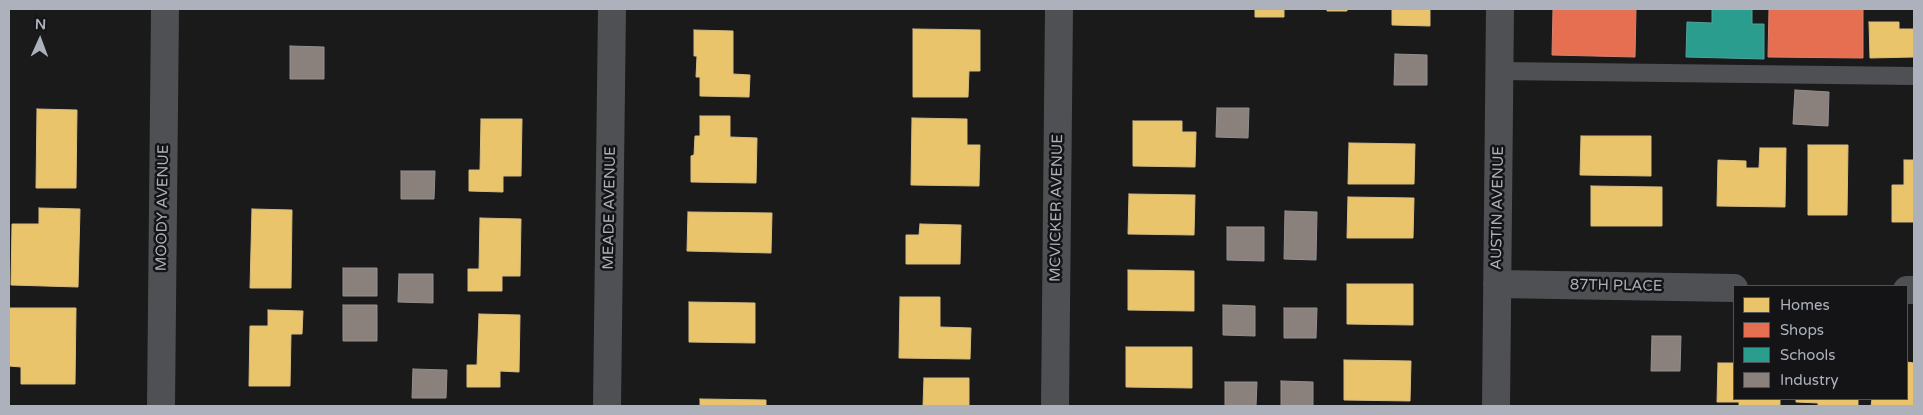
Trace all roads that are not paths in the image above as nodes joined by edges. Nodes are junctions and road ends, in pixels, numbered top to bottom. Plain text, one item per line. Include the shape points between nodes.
1 (165, 9) edge
2 (612, 9) edge
3 (1059, 9) edge
4 (1500, 9) edge
5 (1499, 71) junction
6 (1914, 76) edge
7 (1497, 284) junction
8 (1733, 288) edge
9 (161, 406) edge
10 (607, 406) edge
11 (1055, 406) edge
12 (1496, 406) edge

1 - 9 street, MOODY AVENUE
2 - 10 street, MEADE AVENUE
3 - 11 street, MCVICKER AVENUE
4 - 5 street, AUSTIN AVENUE
5 - 6 lane
5 - 7 street, AUSTIN AVENUE
7 - 8 street, 87TH PLACE
7 - 12 street, AUSTIN AVENUE

